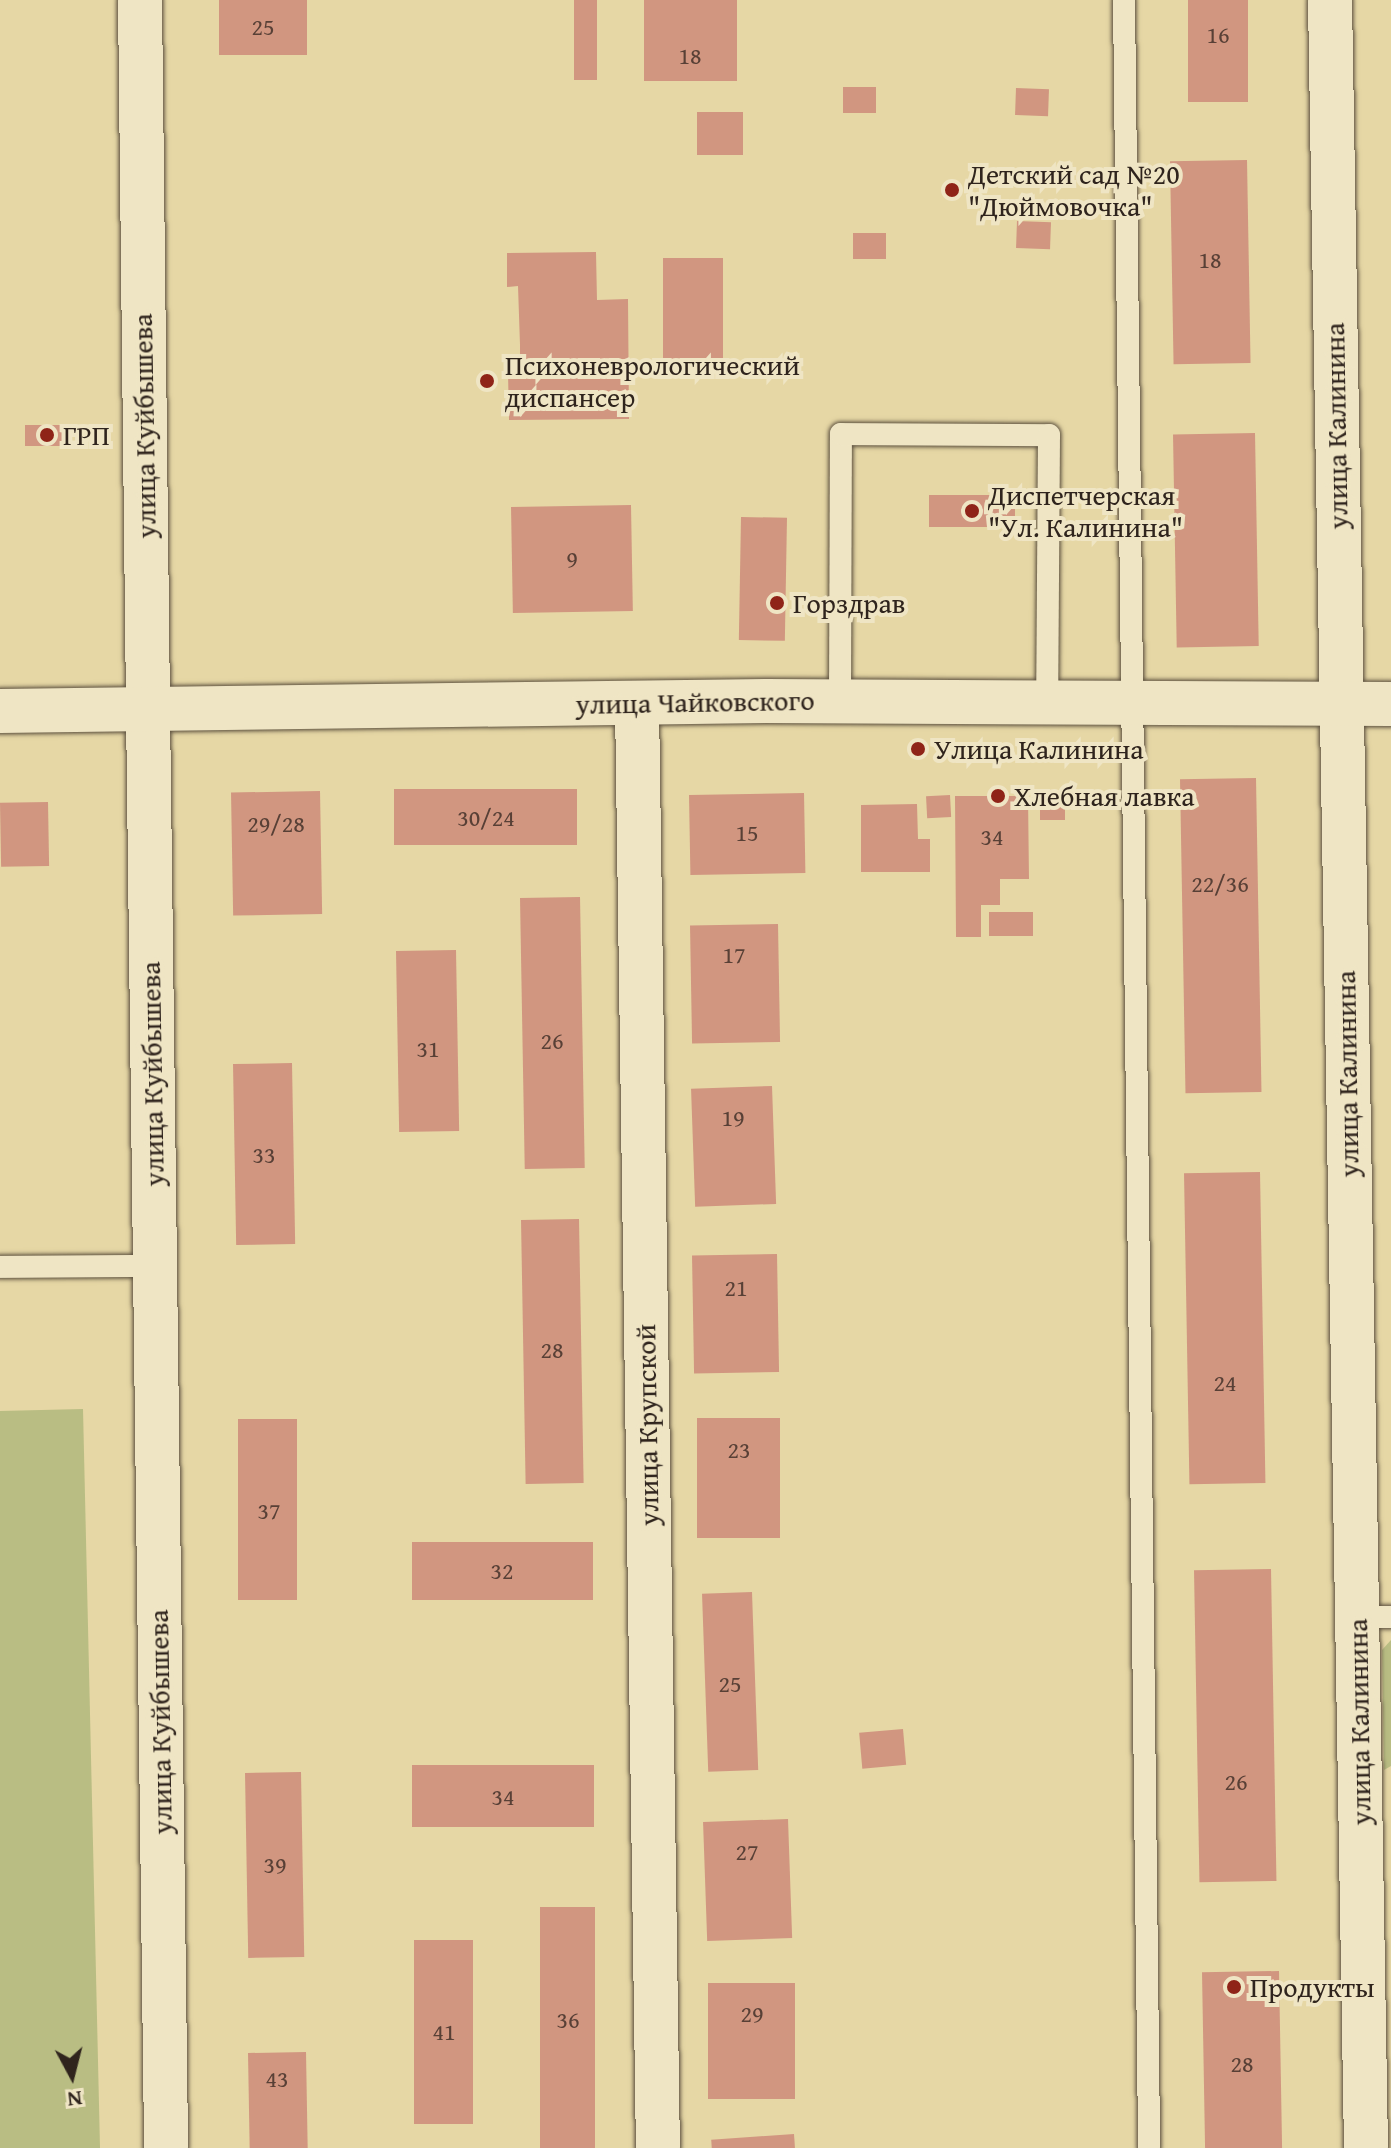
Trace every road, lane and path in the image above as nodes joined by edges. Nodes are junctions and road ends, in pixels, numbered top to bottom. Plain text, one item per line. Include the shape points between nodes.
1 (140, 0) edge
2 (1124, 0) edge
3 (1330, 0) edge
4 (840, 701) junction
5 (1047, 702) junction
6 (637, 703) junction
7 (1133, 703) junction
8 (1391, 704) edge
9 (1340, 705) junction
10 (148, 709) junction
11 (0, 711) edge
12 (155, 1266) junction
13 (0, 1267) edge
14 (1374, 1617) edge
15 (166, 2148) edge
16 (658, 2148) edge
17 (1149, 2148) edge
18 (1366, 2148) edge

1 - 10 street, улица Куйбышева
2 - 7 lane
3 - 9 street, улица Калинина
4 - 5 street, улица Чайковского
4 - 5 lane via 841,434 1049,435
4 - 6 street, улица Чайковского
5 - 7 street, улица Чайковского
6 - 10 street, улица Чайковского
6 - 16 street, улица Крупской
7 - 9 street, улица Чайковского
7 - 17 lane
8 - 9 street, улица Чайковского
9 - 14 street, улица Калинина
10 - 11 street, улица Чайковского
10 - 12 street, улица Куйбышева
12 - 13 lane
12 - 15 street, улица Куйбышева
14 - 18 street, улица Калинина

